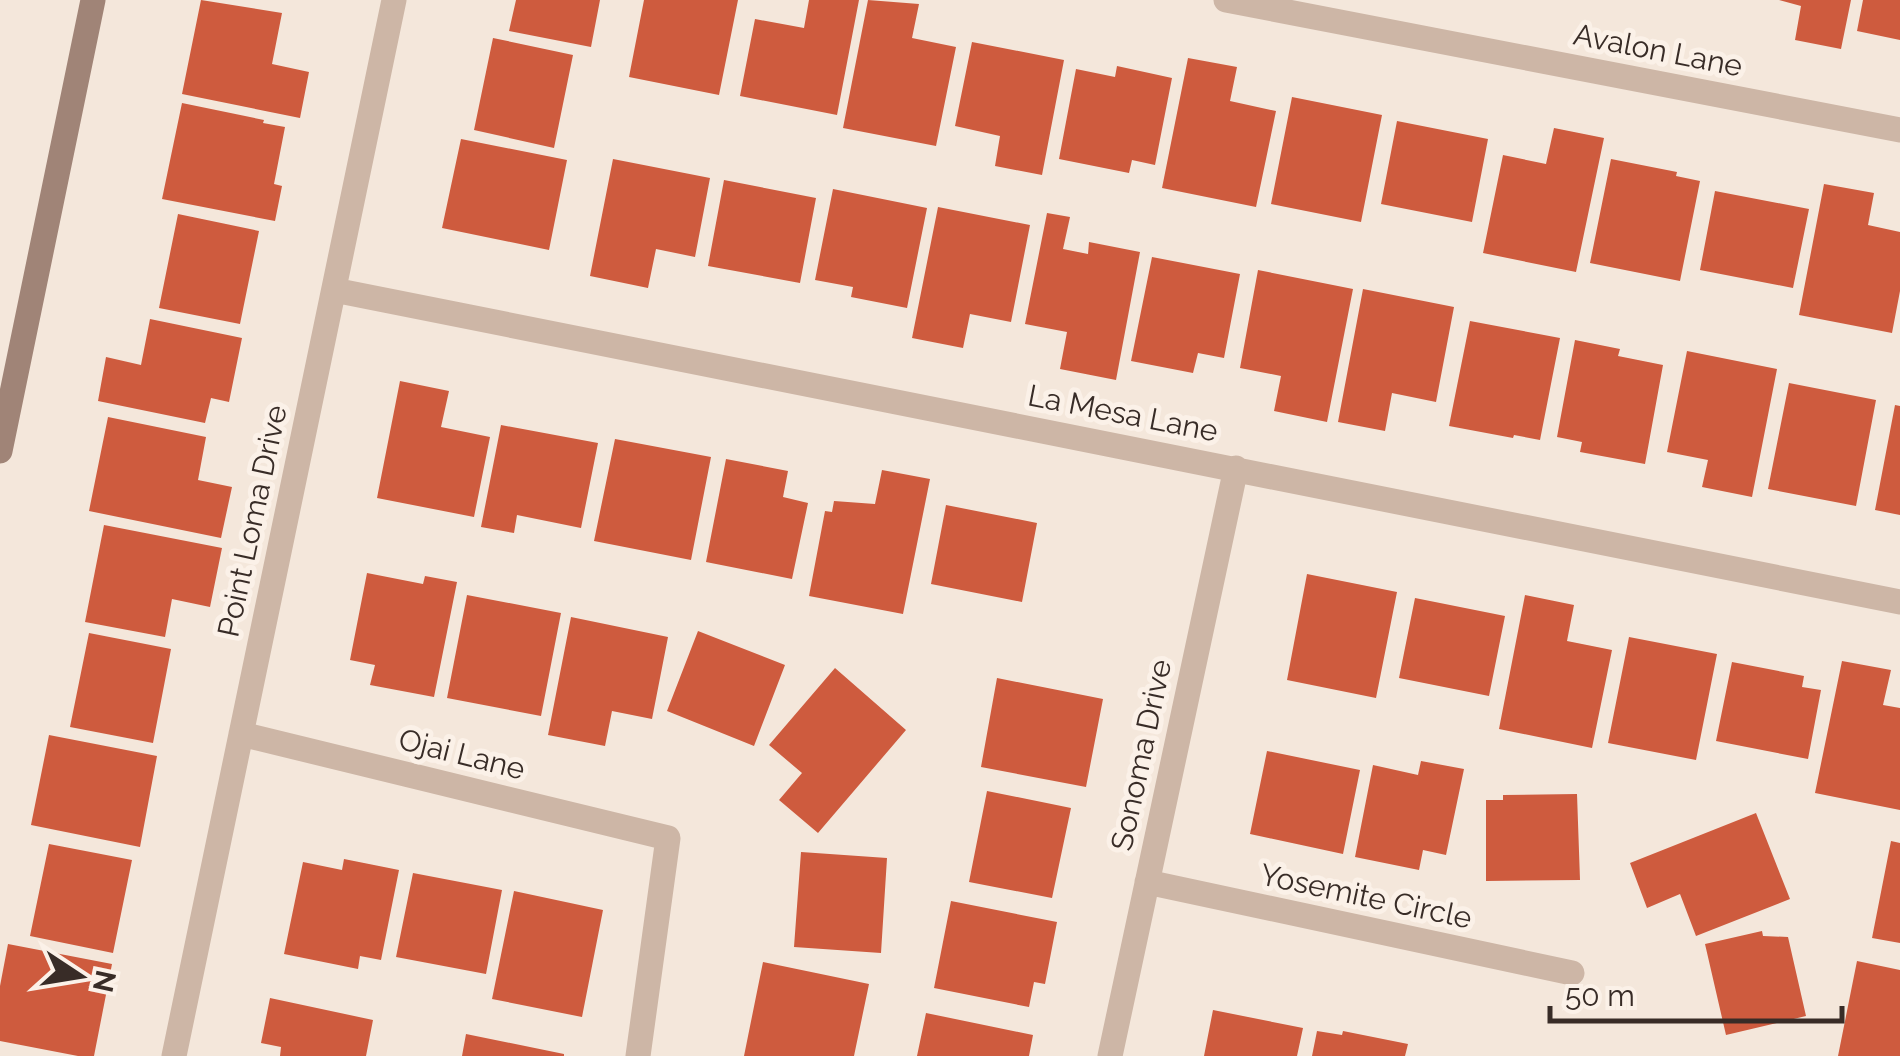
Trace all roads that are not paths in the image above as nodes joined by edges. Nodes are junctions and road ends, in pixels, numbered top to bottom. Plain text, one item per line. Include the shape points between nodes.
1 (94, 0) edge
2 (394, 0) edge
3 (1226, 0) edge
4 (1900, 130) edge
5 (334, 290) junction
6 (0, 451) edge
7 (1236, 468) junction
8 (1900, 602) edge
9 (241, 734) junction
10 (1147, 882) junction
11 (1572, 973) dead end
12 (174, 1056) edge
13 (638, 1056) edge
14 (1110, 1056) edge

1 - 6 street
2 - 5 street, Point Loma Drive
3 - 4 street, Avalon Lane
5 - 7 street, La Mesa Lane
5 - 9 street, Point Loma Drive
7 - 8 street, La Mesa Lane
7 - 10 street, Sonoma Drive
9 - 12 street, Point Loma Drive
9 - 13 street, Ojai Lane via 668,838
10 - 11 street, Yosemite Circle
10 - 14 street, Sonoma Drive

